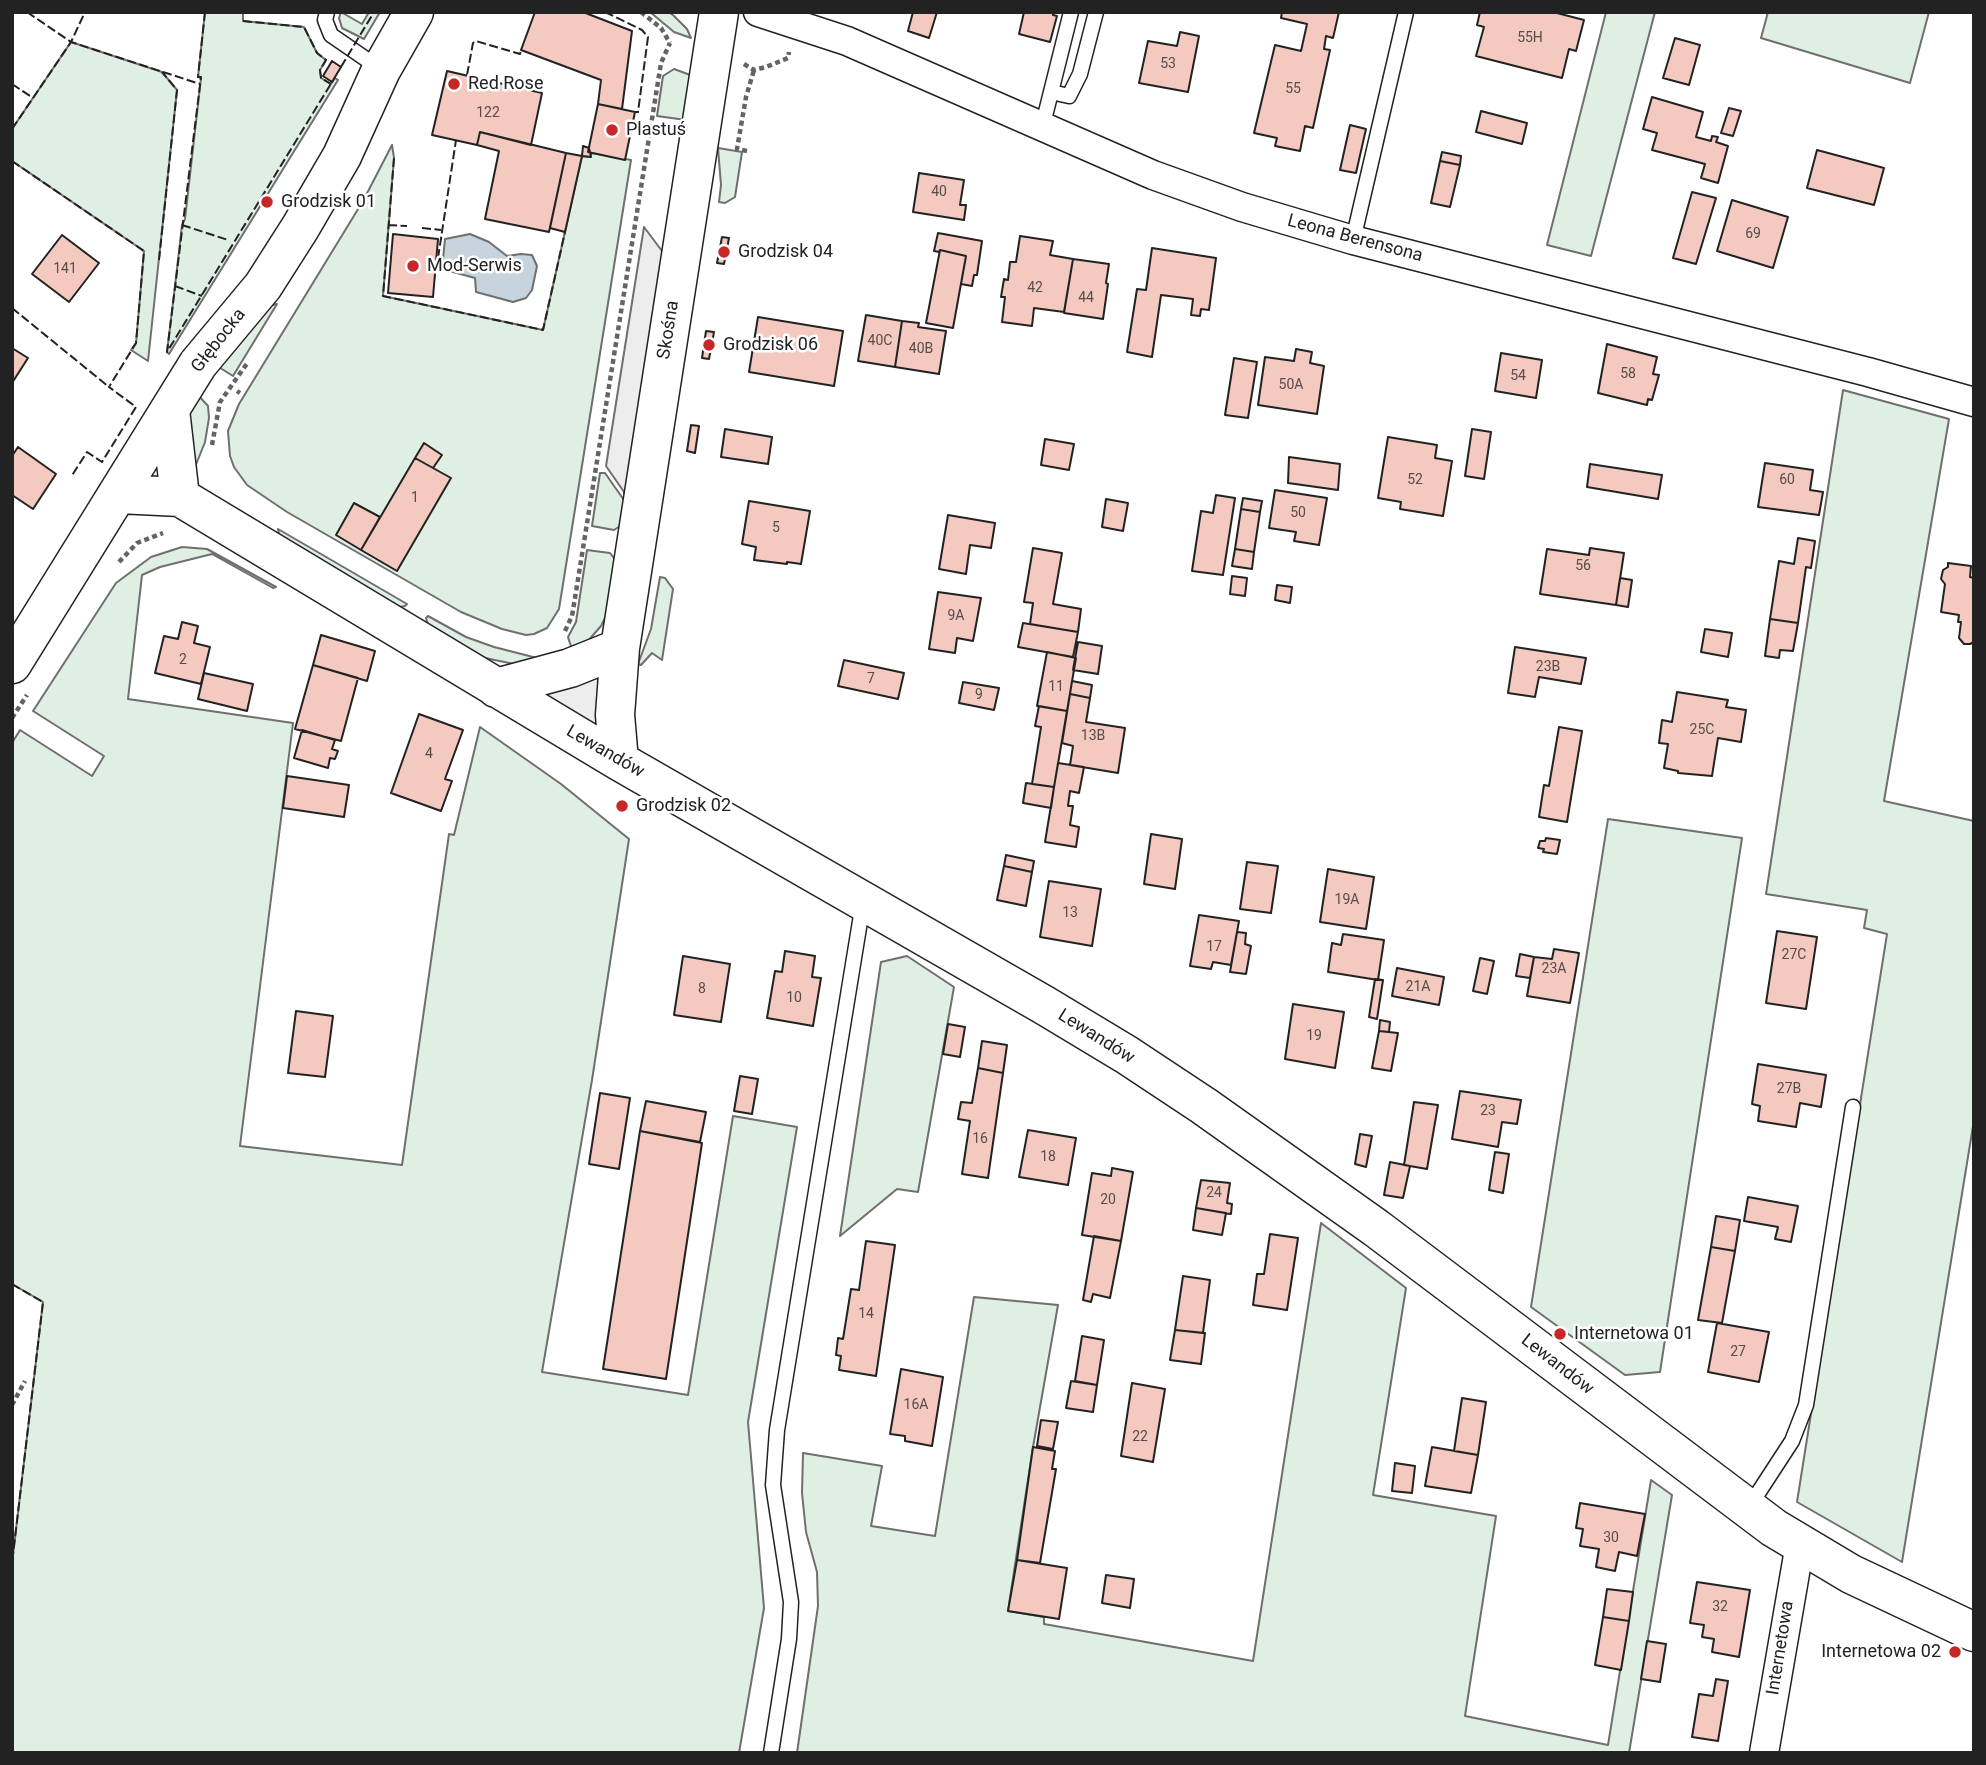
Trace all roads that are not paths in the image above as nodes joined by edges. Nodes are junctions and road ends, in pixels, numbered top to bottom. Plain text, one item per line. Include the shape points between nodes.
1 (327, 12) edge
2 (414, 12) edge
3 (719, 12) edge
4 (758, 12) edge
5 (1071, 12) edge
6 (1096, 12) edge
7 (1406, 12) edge
8 (381, 70) junction
9 (1051, 92) junction
10 (1042, 128) junction
11 (1353, 240) junction
12 (1974, 402) edge
13 (170, 410) junction
14 (119, 494) junction
15 (180, 497) junction
16 (620, 648) junction
17 (12, 664) edge
18 (496, 688) junction
19 (620, 761) junction
20 (863, 902) junction
21 (1853, 1107) dead end
22 (1748, 1509) junction
23 (1800, 1544) junction
24 (1974, 1632) edge
25 (771, 1753) edge
26 (1764, 1753) edge

1 - 8 lane via 331,35
2 - 8 street, Głębocka
3 - 16 street, Skośna
4 - 10 street, Leona Berensona via 847,41
5 - 9 lane
6 - 9 lane via 1080,74 1069,96
7 - 11 lane
8 - 13 street, Głębocka via 342,156 300,228 262,286 198,364
9 - 10 lane
10 - 11 street, Leona Berensona via 1153,175
11 - 12 street, Leona Berensona
13 - 14 street, Głębocka
13 - 15 street
14 - 15 street, Lewandów
14 - 17 street, Głębocka
15 - 18 street, Lewandów
16 - 18 street via 570,668
16 - 19 street, Skośna via 615,715
18 - 19 street, Lewandów
19 - 20 street, Lewandów
20 - 22 street, Lewandów via 1044,1005 1204,1106 1465,1293
20 - 25 lane via 777,1430 773,1485 791,1602
21 - 22 lane via 1806,1405 1792,1441
22 - 23 street, Lewandów
23 - 24 street, Lewandów via 1851,1574
23 - 26 street, Internetowa

